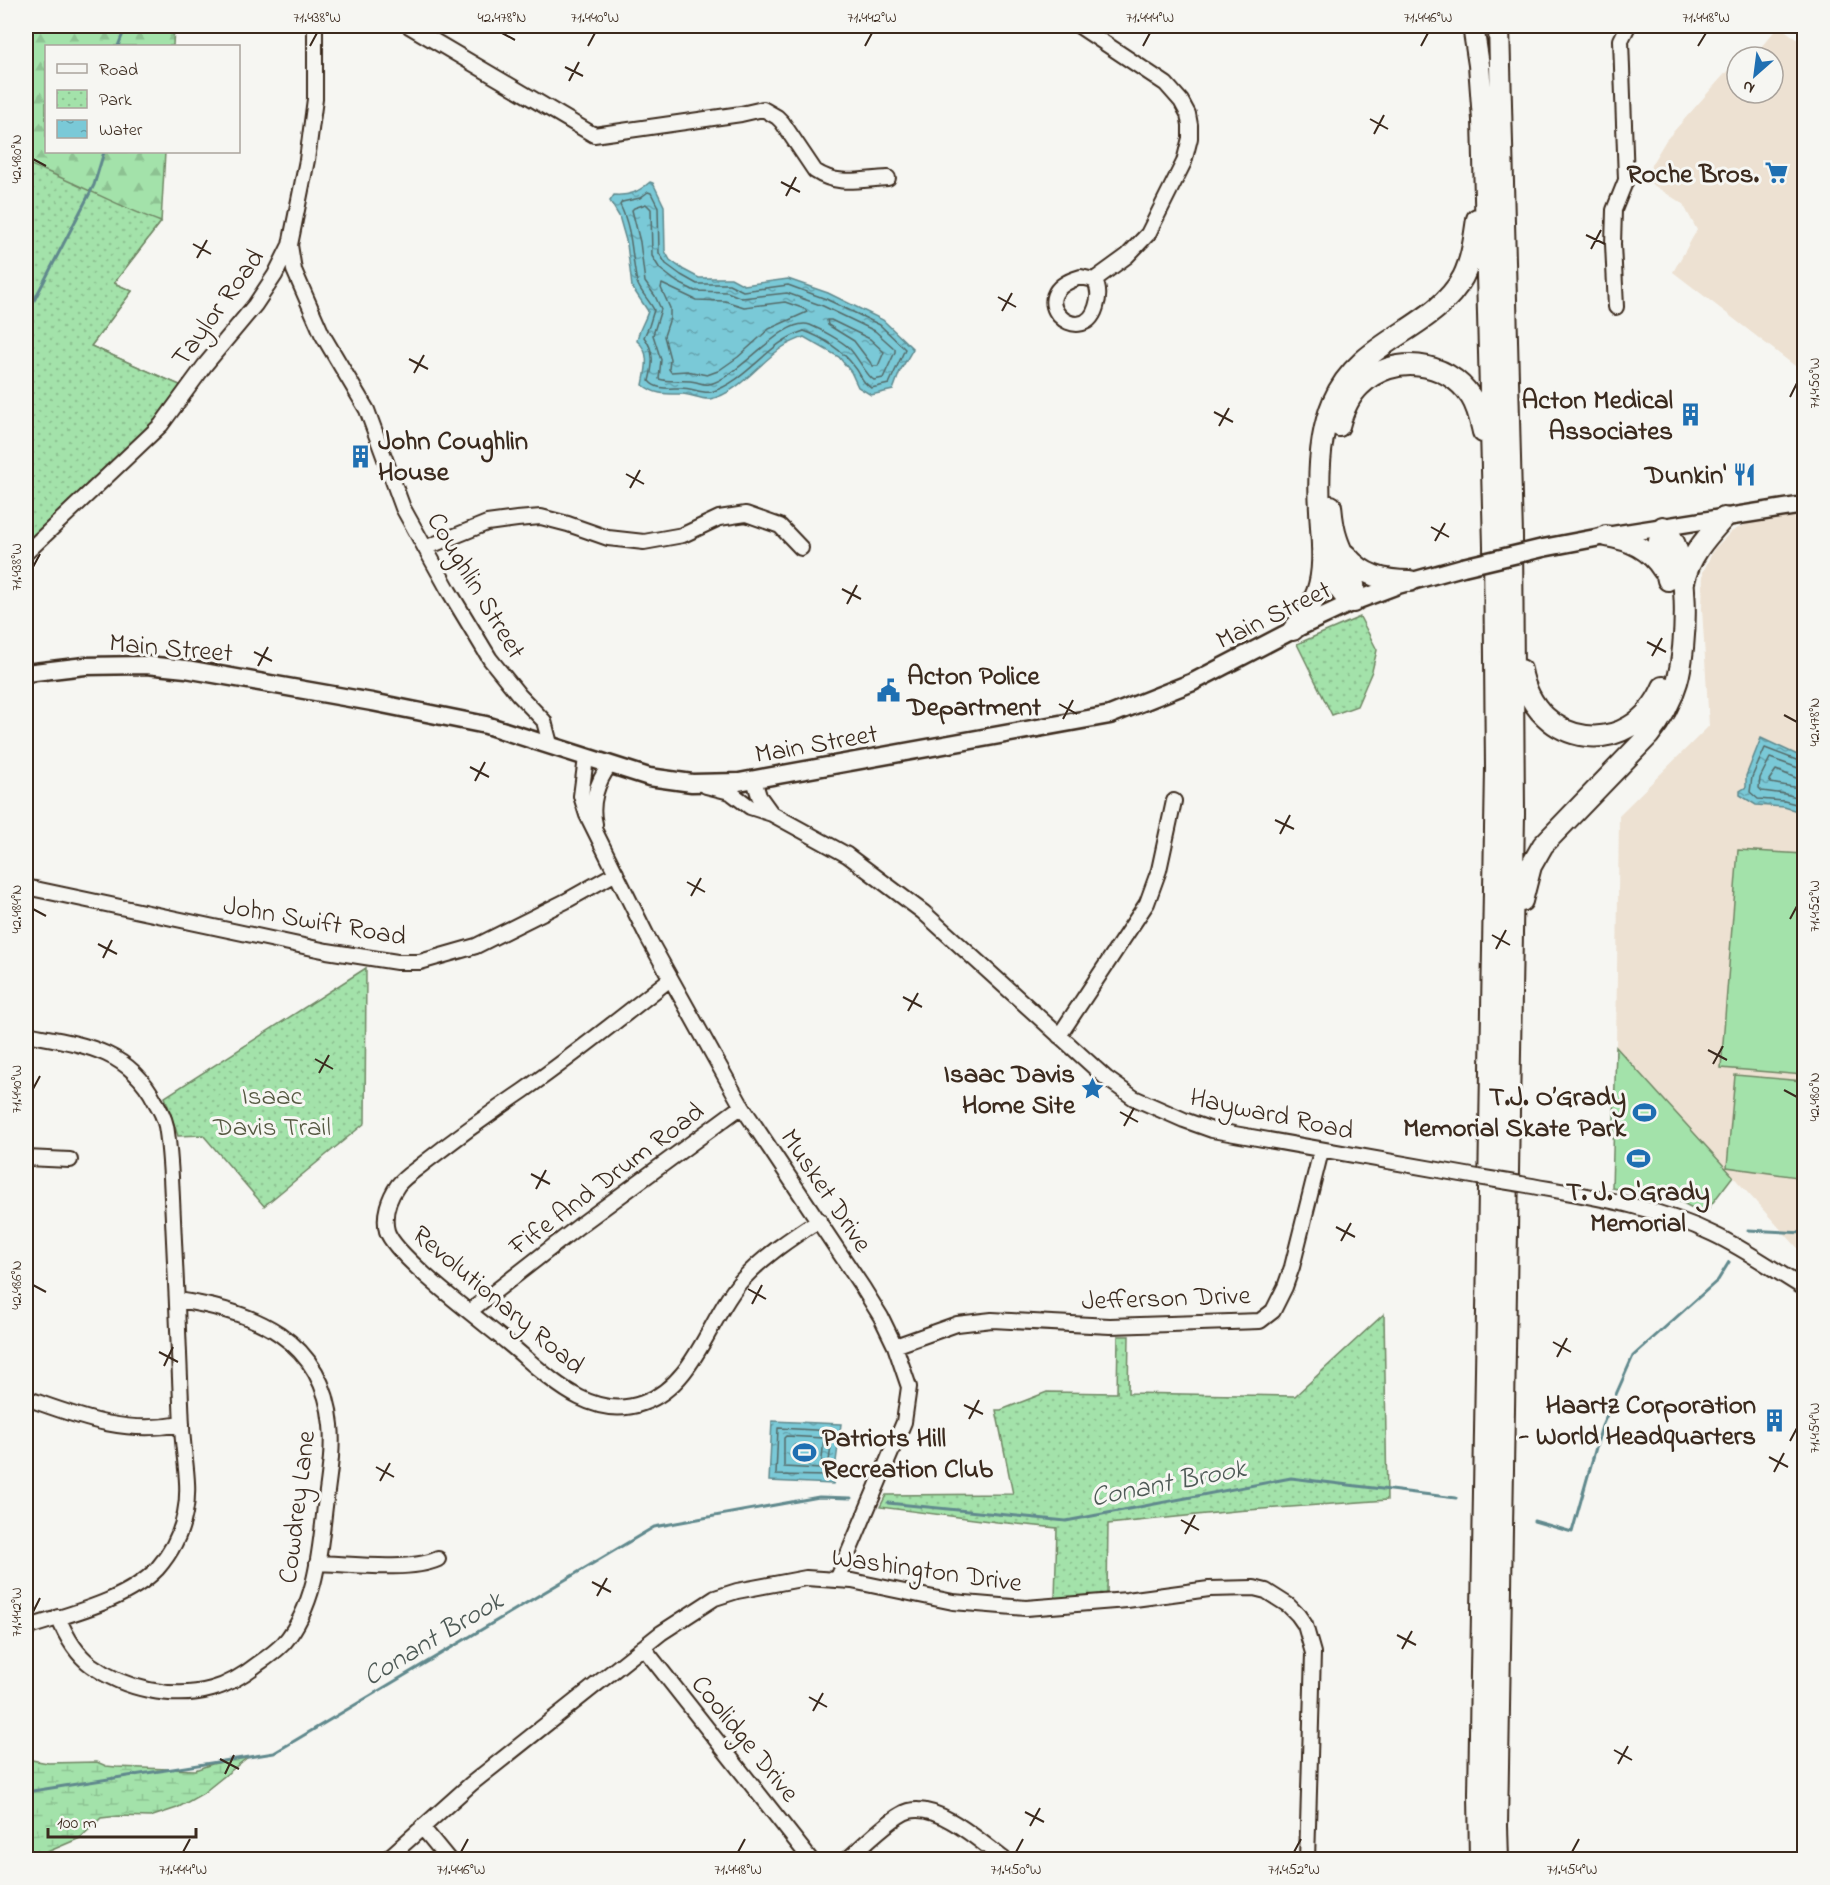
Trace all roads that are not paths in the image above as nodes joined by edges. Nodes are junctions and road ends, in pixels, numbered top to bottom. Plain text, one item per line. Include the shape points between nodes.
1 (315, 26) edge
2 (409, 26) edge
3 (1078, 26) edge
4 (1473, 26) edge
5 (1499, 26) edge
6 (1628, 26) edge
7 (1484, 169) junction
8 (888, 178) dead end
9 (290, 245) junction
10 (1094, 280) dead end
11 (1616, 306) dead end
12 (1492, 476) junction
13 (1804, 506) edge
14 (1725, 518) junction
15 (1321, 526) junction
16 (1663, 527) junction
17 (1606, 536) junction
18 (1339, 546) junction
19 (425, 548) junction
20 (801, 548) dead end
21 (26, 553) edge
22 (1668, 580) junction
23 (1410, 581) junction
24 (1684, 597) junction
25 (1353, 602) junction
26 (1513, 620) junction
27 (1293, 630) junction
28 (26, 673) edge
29 (550, 744) junction
30 (586, 758) junction
31 (609, 766) junction
32 (747, 781) junction
33 (692, 783) junction
34 (1174, 801) dead end
35 (744, 802) junction
36 (772, 814) junction
37 (599, 841) junction
38 (616, 873) junction
39 (26, 886) edge
40 (1512, 945) junction
41 (670, 979) junction
42 (26, 1034) edge
43 (1059, 1036) junction
44 (742, 1106) junction
45 (1321, 1151) junction
46 (26, 1158) edge
47 (70, 1160) dead end
48 (819, 1220) junction
49 (1804, 1288) edge
50 (177, 1300) junction
51 (470, 1311) junction
52 (895, 1346) junction
53 (26, 1398) edge
54 (182, 1424) junction
55 (438, 1559) dead end
56 (316, 1563) junction
57 (837, 1580) junction
58 (58, 1617) junction
59 (26, 1628) edge
60 (643, 1647) junction
61 (422, 1827) junction
62 (386, 1860) edge
63 (449, 1860) edge
64 (811, 1860) edge
65 (847, 1860) edge
66 (1005, 1860) edge
67 (1307, 1860) edge
68 (1480, 1860) edge
69 (1498, 1860) edge

1 - 9 street, Taylor Road via 315,99
2 - 8 street via 594,135 763,109 782,122 823,177 848,182
3 - 10 street via 1166,84 1181,101 1190,125 1184,162 1148,234 1127,256
4 - 7 highway
5 - 26 highway
6 - 11 street via 1621,40 1626,180 1614,210
7 - 12 highway
7 - 15 highway via 1470,258 1457,286 1433,310 1361,361 1333,402 1324,431 1320,468
9 - 19 street, Coughlin Street via 294,270 322,334 367,410 403,508
9 - 21 street, Taylor Road via 255,305 161,426
12 - 18 highway via 1479,413 1462,386 1444,372 1423,366 1403,365 1381,371 1353,394 1339,427 1331,499
12 - 68 highway via 1496,805
13 - 14 main road, Main Street
14 - 16 main road, Main Street
14 - 24 highway via 1692,558
15 - 25 highway via 1332,574 1341,592
15 - 27 highway via 1318,589 1310,608
16 - 17 main road, Main Street
16 - 22 highway via 1660,545
16 - 24 highway via 1675,543
17 - 22 highway via 1628,540 1645,550 1659,563
17 - 23 main road, Main Street, bridge
18 - 23 highway via 1367,574
18 - 25 highway via 1355,586
19 - 20 street via 488,523 517,519 541,518 608,538 644,542 683,535 719,518 746,514 780,526
19 - 29 street, Coughlin Street via 490,659 544,721
22 - 26 highway via 1673,635 1665,682 1644,716 1613,734 1572,733 1538,710 1524,685
23 - 25 main road, Main Street
24 - 40 highway via 1683,654 1667,708 1644,740 1536,855
25 - 27 main road, Main Street
26 - 40 highway
27 - 32 main road, Main Street via 1193,682 1110,716
28 - 29 main road, Main Street via 85,666 186,669 486,725
29 - 30 main road, Main Street
30 - 31 main road, Main Street
30 - 37 street, Musket Drive via 581,796
31 - 33 main road, Main Street
31 - 37 street, Musket Drive via 600,777 595,795 594,819
32 - 33 main road, Main Street
32 - 35 street via 738,788
32 - 36 street
33 - 35 street, Hayward Road via 730,792
34 - 43 street via 1159,870 1147,903
35 - 36 street, Hayward Road
36 - 43 street, Hayward Road via 847,855 923,912
37 - 38 street, Musket Drive
38 - 39 street, John Swift Road via 476,946 420,962 327,951
38 - 41 street, Musket Drive
40 - 69 highway
41 - 44 street, Musket Drive
41 - 51 street, Revolutionary Road via 435,1154 394,1191 386,1218 392,1240 399,1251
42 - 50 street via 91,1047 132,1069 147,1084 161,1112 169,1146
43 - 45 street, Hayward Road via 1106,1078 1158,1110 1212,1130
44 - 48 street, Musket Drive
44 - 51 street, Fife And Drum Road
45 - 49 street, Hayward Road, bridge via 1591,1197 1680,1220 1739,1247
45 - 52 street, Jefferson Drive via 1285,1287 1273,1311 1260,1321 1110,1326 992,1320 957,1324
46 - 47 street
48 - 51 street, Revolutionary Road via 784,1242 742,1281 695,1356 670,1387 642,1404 609,1407 571,1393
48 - 52 street, Musket Drive
50 - 54 street
50 - 56 street, Cowdrey Lane via 222,1308 265,1324 296,1347 316,1374 325,1393 332,1427
52 - 57 street, Musket Drive via 909,1388 904,1422
53 - 54 street via 112,1425 141,1429
54 - 58 street via 188,1491 181,1530 171,1550 138,1586
55 - 56 street via 381,1566
56 - 58 street, Cowdrey Lane via 308,1603 283,1644 240,1677 214,1689 162,1692 109,1676 79,1652
57 - 60 street, Washington Drive via 806,1578 726,1594 693,1611
57 - 67 street, Washington Drive via 954,1602 1026,1608 1229,1587 1254,1588 1288,1605 1305,1624 1313,1653
58 - 59 street
60 - 61 street, Washington Drive
60 - 64 street, Coolidge Drive
61 - 62 street, Washington Drive
61 - 63 street
65 - 66 street via 897,1817 920,1810 946,1819

